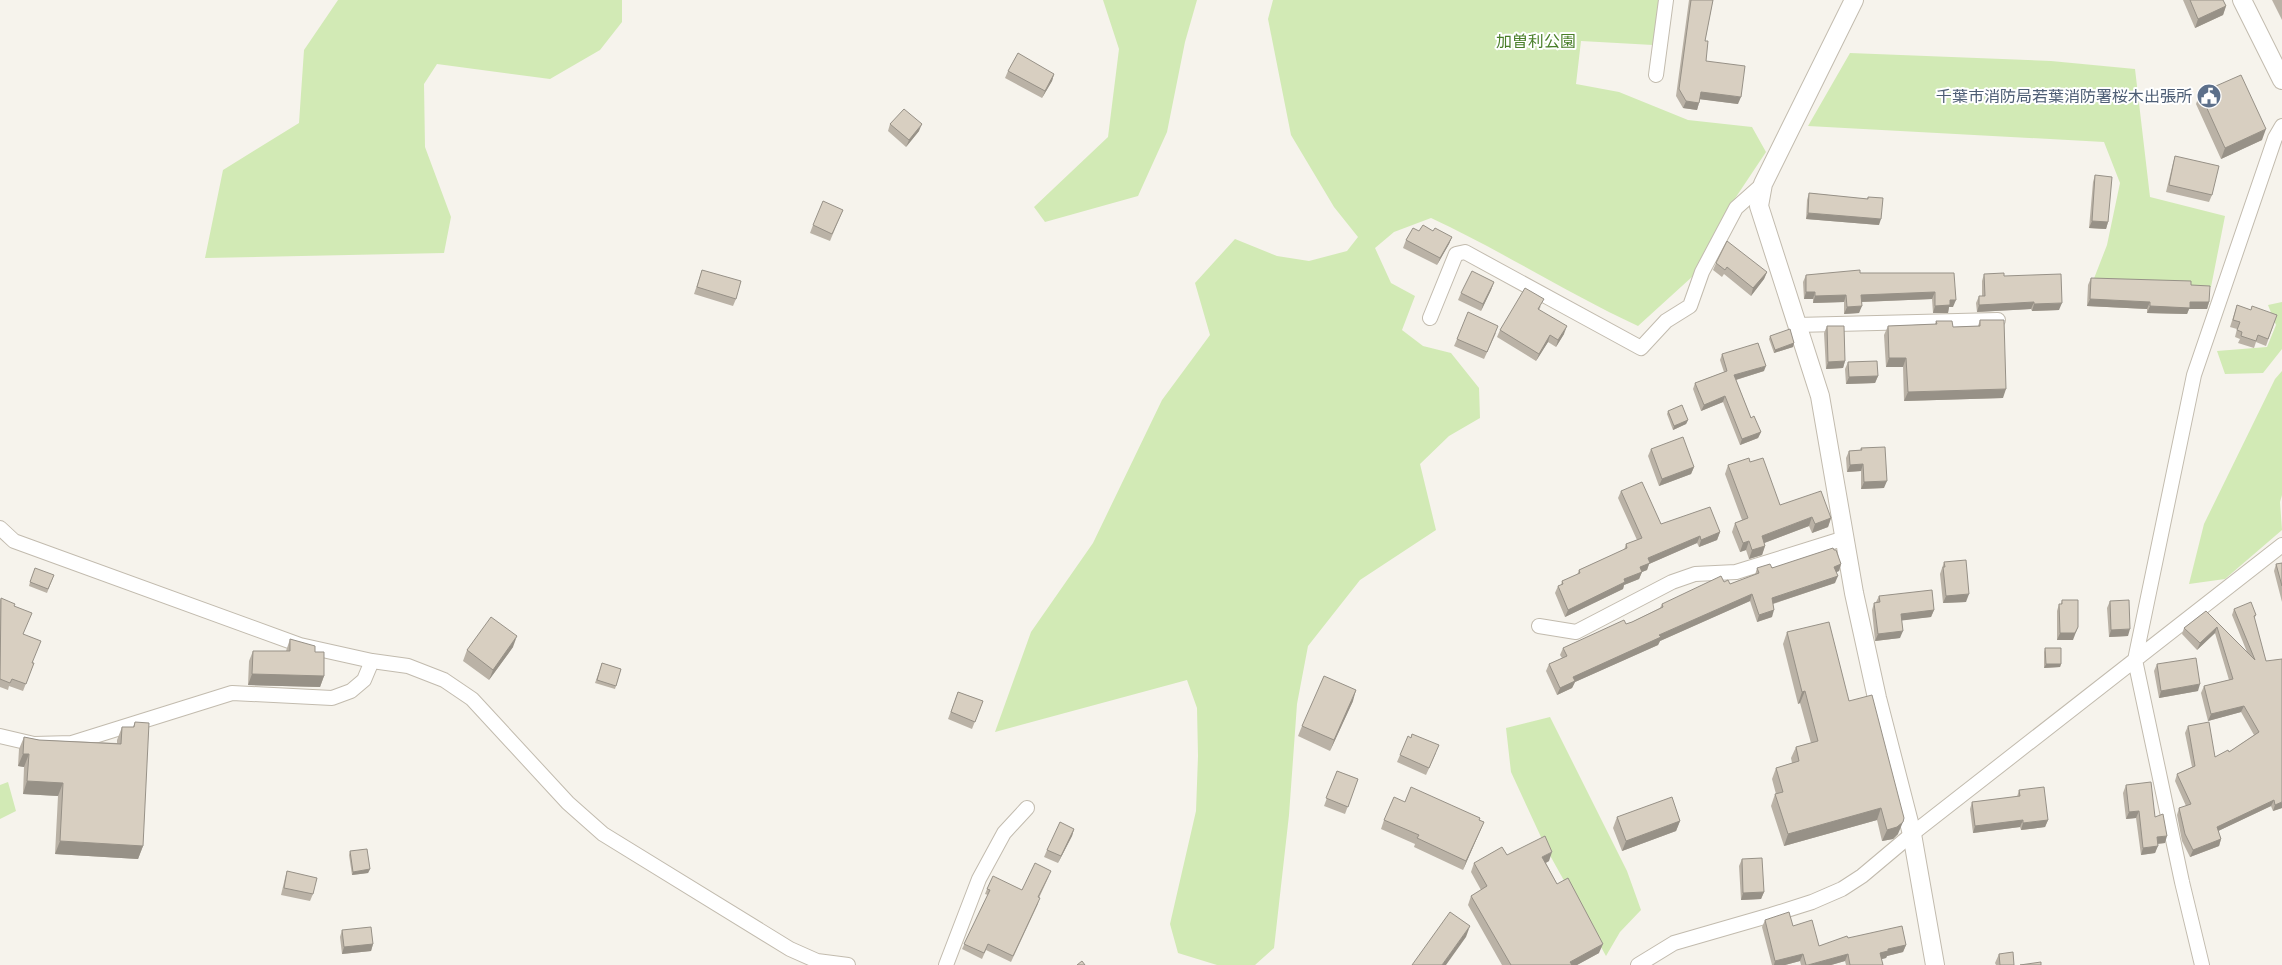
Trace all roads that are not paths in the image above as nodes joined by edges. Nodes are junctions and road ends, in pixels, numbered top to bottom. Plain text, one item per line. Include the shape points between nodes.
1 (1666, 0) edge
2 (1854, 0) edge
3 (2242, 0) edge
4 (2278, 56) edge
5 (1656, 75) dead end
6 (2282, 80) edge
7 (2282, 126) edge
8 (1763, 184) junction
9 (1430, 318) dead end
10 (2001, 320) edge
11 (1796, 325) junction
12 (0, 528) edge
13 (1845, 538) junction
14 (2282, 546) edge
15 (1539, 626) dead end
16 (2135, 660) junction
17 (372, 661) junction
18 (0, 736) edge
19 (1027, 808) dead end
20 (1912, 834) junction
21 (848, 965) edge
22 (946, 965) edge
23 (1638, 965) edge
24 (1935, 965) edge
25 (2202, 965) edge

1 - 5 street
2 - 8 street
3 - 4 street
4 - 6 street
7 - 16 street via 2275,138 2194,374
8 - 9 street via 1736,208 1702,272 1690,306 1666,321 1641,348 1465,252 1456,254
8 - 11 street via 1759,206
10 - 11 street
11 - 13 street via 1820,396
12 - 17 street via 14,541 300,645
13 - 15 street via 1736,572 1695,574 1672,582 1576,632
13 - 20 street via 1877,698
14 - 16 street
16 - 20 street
16 - 25 street
17 - 18 street via 364,680 351,691 332,698 232,693 72,743 34,744
17 - 21 street via 408,666 444,680 472,700 568,803 603,834 790,949 817,961
19 - 22 street via 1004,833 979,879
20 - 23 street via 1842,889 1779,913 1674,943
20 - 24 street

